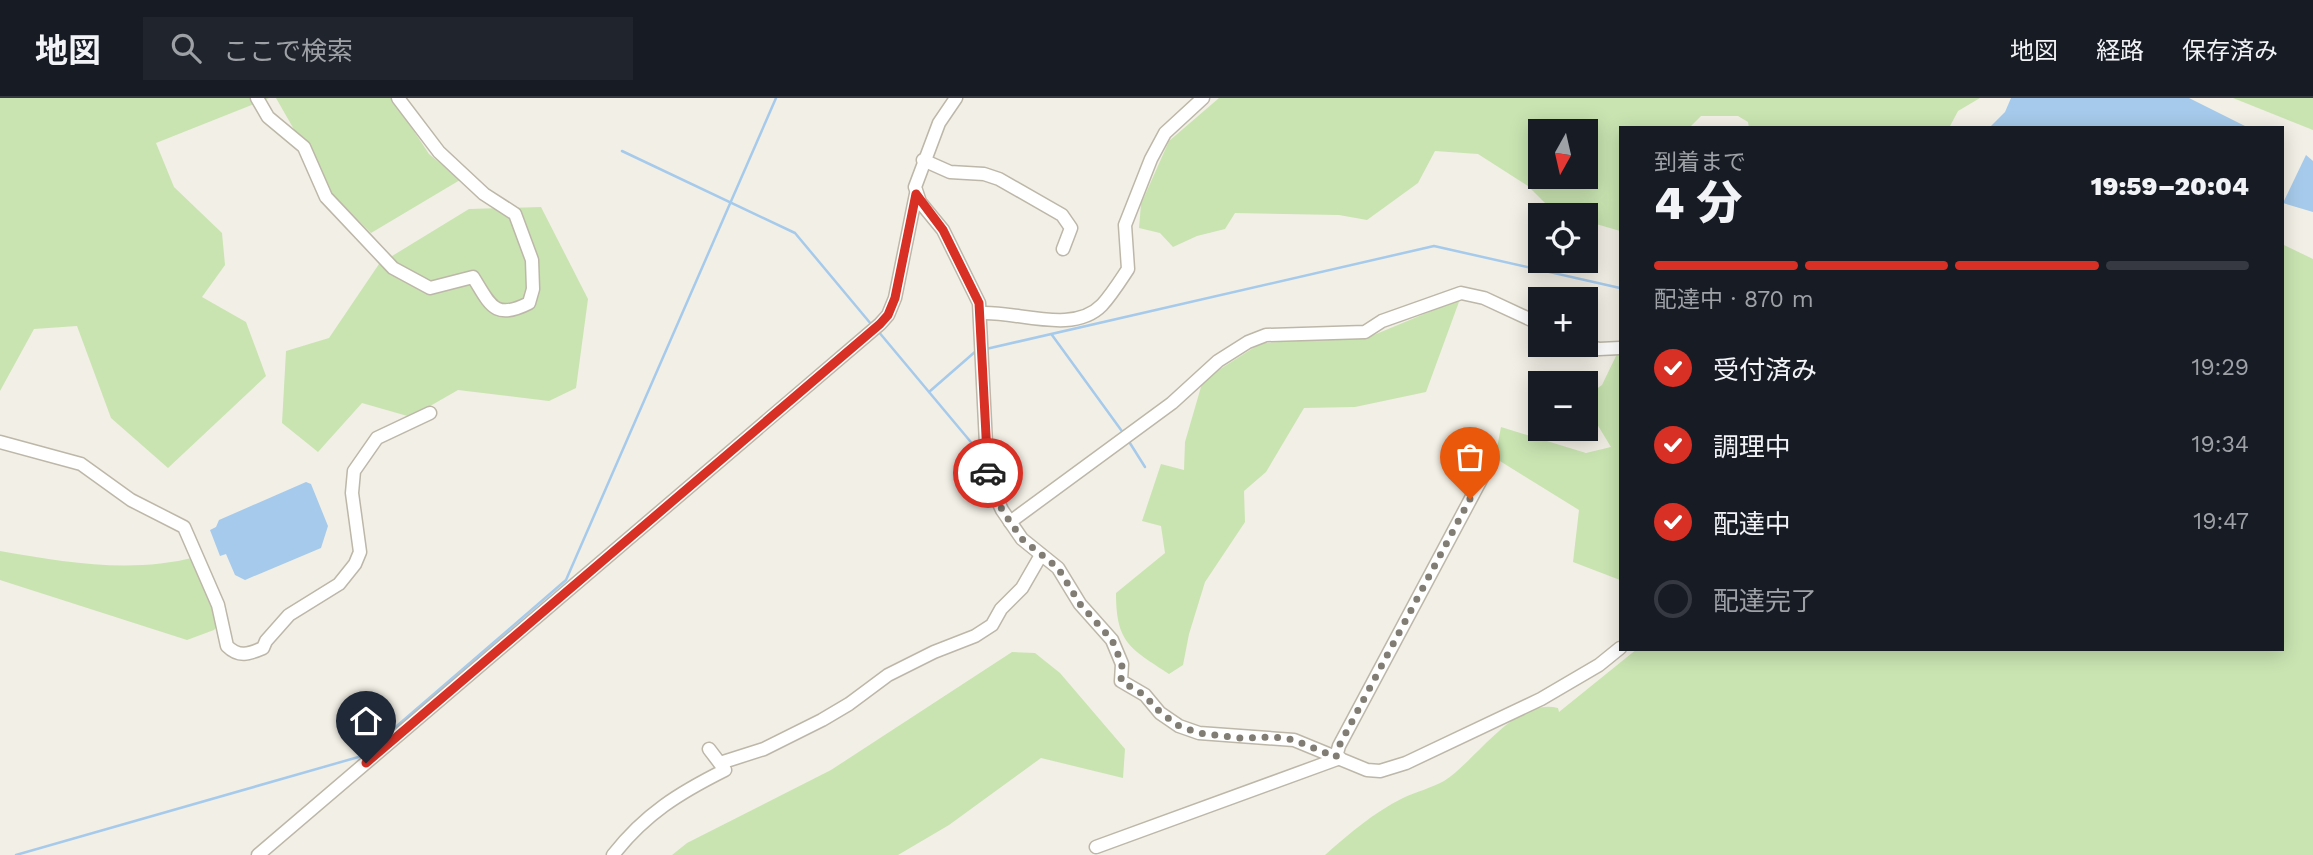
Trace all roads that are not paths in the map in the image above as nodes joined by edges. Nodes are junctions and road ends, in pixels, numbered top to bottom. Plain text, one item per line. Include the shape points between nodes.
1 (257, 98) edge
2 (398, 98) edge
3 (956, 98) edge
4 (1203, 98) edge
5 (923, 160) junction
6 (916, 194) junction
7 (1063, 249) dead end
8 (981, 313) junction
9 (1528, 318) edge
10 (1619, 348) edge
11 (1598, 349) edge
12 (430, 413) dead end
13 (0, 442) edge
14 (1492, 459) dead end
15 (1010, 522) junction
16 (1041, 555) junction
17 (1619, 649) edge
18 (709, 750) dead end
19 (1338, 757) junction
20 (720, 763) junction
21 (1096, 847) dead end
22 (258, 855) edge
23 (613, 855) edge

1 - 2 street via 268,117 304,147 326,197 393,268 430,288 473,277 495,309 529,303 532,260 515,214 484,194 439,152
3 - 5 street
4 - 8 street via 1159,140 1125,225 1128,269 1101,306 1059,322 1003,312
5 - 6 street
5 - 7 street via 950,172 984,174 1062,215 1071,228
6 - 8 street via 943,230 976,293
6 - 22 street via 895,298 880,324
8 - 15 street via 989,479
9 - 15 street via 1485,298 1461,293 1382,321 1365,332 1266,335 1248,342
10 - 11 street
12 - 13 street via 377,438 354,471 352,493 360,552 355,564 339,584 289,615 263,648 247,655 227,646 218,605 184,527 131,500 81,464
14 - 19 street via 1339,746
15 - 16 street
16 - 19 street via 1058,568 1080,604 1112,640 1122,664 1121,681 1179,726 1240,738 1284,738
16 - 20 street via 992,625 888,675 822,720 764,749
17 - 19 street via 1564,687 1399,765 1373,772
18 - 20 street
19 - 21 street
20 - 23 street via 725,770 678,794 629,835

